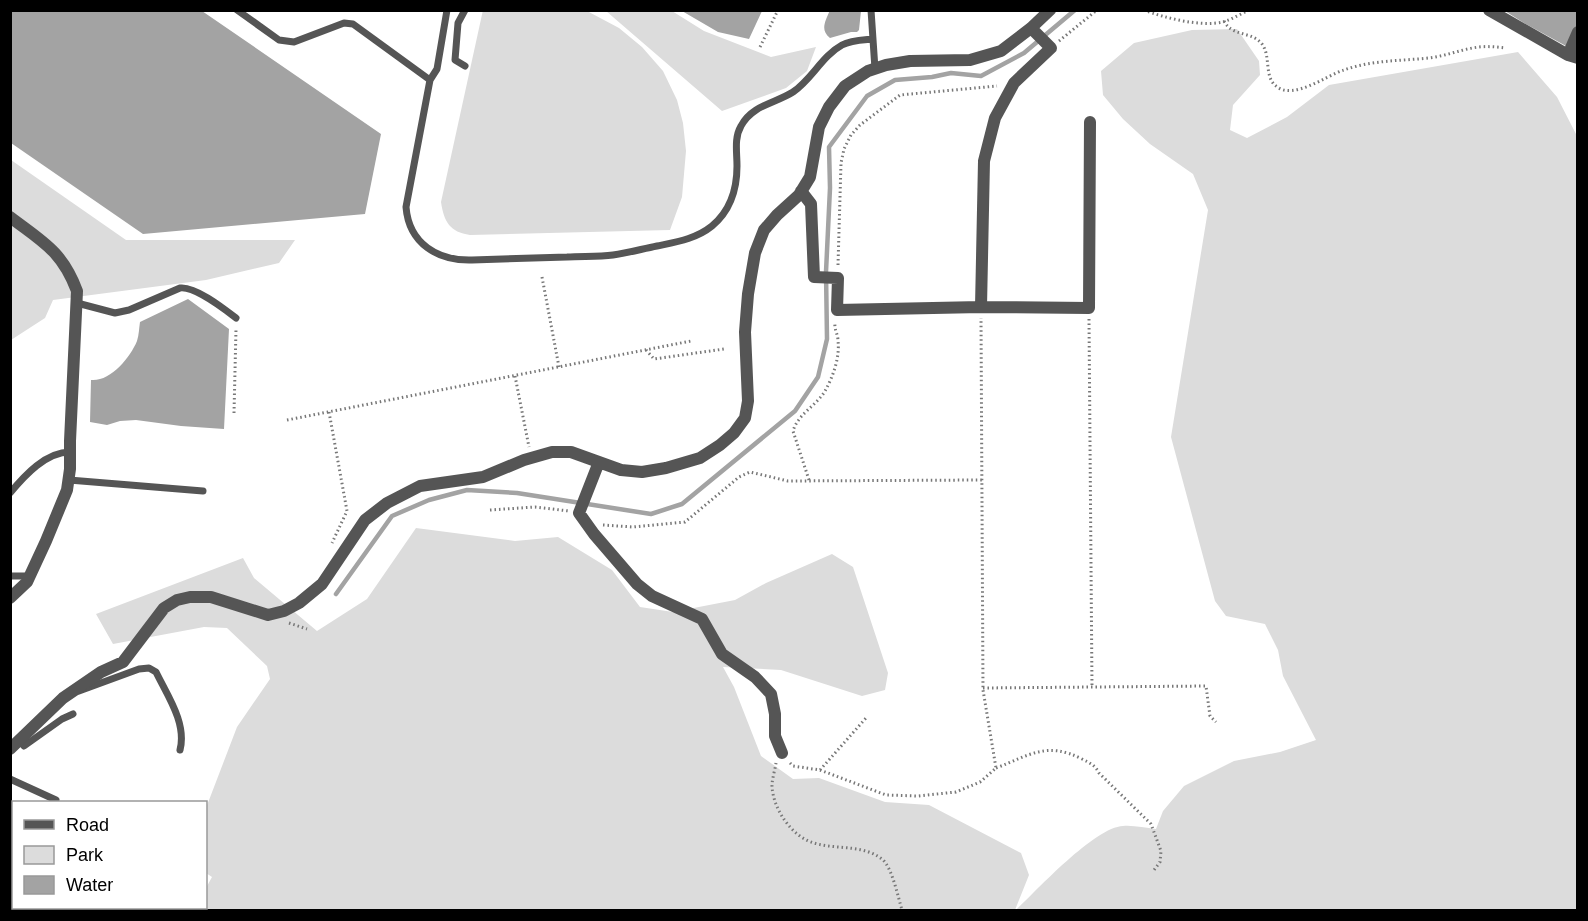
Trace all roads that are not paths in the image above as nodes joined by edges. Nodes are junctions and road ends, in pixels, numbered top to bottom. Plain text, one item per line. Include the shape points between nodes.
1 (237, 10) edge
2 (447, 10) edge
3 (465, 10) edge
4 (871, 10) edge
5 (1489, 10) edge
6 (1044, 12) edge
7 (1031, 28) junction
8 (1578, 32) edge
9 (873, 39) junction
10 (1573, 57) edge
11 (465, 66) dead end
12 (875, 69) junction
13 (430, 80) junction
14 (1090, 122) dead end
15 (801, 191) junction
16 (10, 217) edge
17 (77, 303) junction
18 (981, 307) junction
19 (236, 318) road end
20 (70, 452) junction
21 (599, 462) junction
22 (69, 480) junction
23 (203, 491) dead end
24 (10, 493) edge
25 (10, 576) edge
26 (30, 576) junction
27 (10, 598) edge
28 (72, 692) junction
29 (73, 714) dead end
30 (13, 741) edge
31 (180, 750) dead end
32 (782, 753) road end
33 (10, 779) edge
34 (56, 800) dead end

1 - 13 lane via 279,40 294,42 344,23 353,24
2 - 13 lane via 437,69
3 - 11 lane via 458,23 455,60
4 - 9 lane
5 - 10 street
6 - 7 street
7 - 12 street via 1001,51 984,57 910,61
7 - 18 street via 1051,48 1014,83 995,117 984,161
8 - 10 street
9 - 12 lane
9 - 13 lane via 844,43 795,90 758,109 741,125 733,198 711,227 683,241 614,255 465,260 440,255 425,246 407,220 406,207
12 - 15 street via 845,86 828,107 819,127 810,177
14 - 18 street via 1089,308
15 - 18 street via 811,204 814,277 838,278 837,310
15 - 21 street via 764,230 755,253 745,332 748,401 745,418 734,433 700,458 666,468 642,472
16 - 17 street via 59,256 71,274
17 - 19 lane via 115,313 186,287
17 - 20 street
20 - 22 street
20 - 24 lane via 58,452 43,461
21 - 28 street via 571,452 552,452 483,477 420,486 365,520 322,584 299,603 268,615 212,597 177,600 164,608 123,662
21 - 32 street via 587,491 583,518 637,584 652,596 702,619 722,654 755,677 771,694
22 - 23 lane
22 - 26 street
25 - 26 lane
26 - 27 street
28 - 30 street
28 - 31 lane via 149,668 156,672 180,723
29 - 30 lane via 24,746
33 - 34 lane

